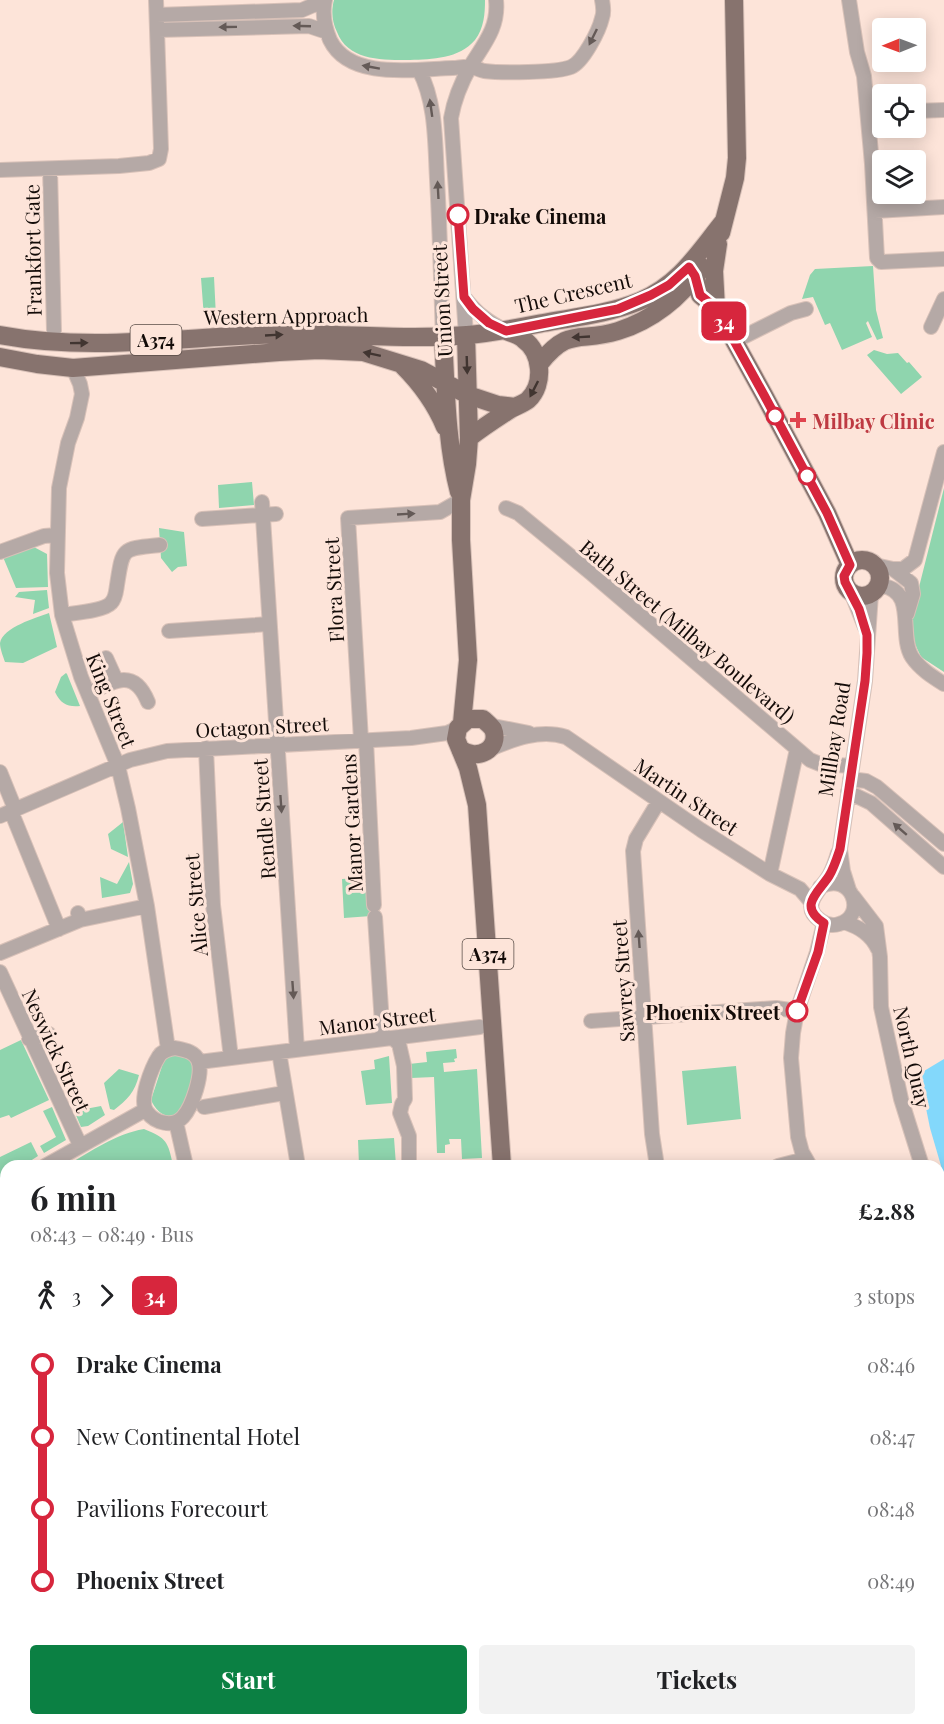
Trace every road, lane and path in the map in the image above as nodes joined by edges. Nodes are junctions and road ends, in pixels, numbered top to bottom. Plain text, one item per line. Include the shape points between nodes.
1 (156, 0) edge
2 (320, 0) edge
3 (325, 0) edge
4 (496, 0) edge
5 (602, 0) edge
6 (734, 0) edge
7 (849, 0) edge
8 (157, 15) junction
9 (158, 30) junction
10 (327, 32) junction
11 (470, 67) junction
12 (419, 70) junction
13 (872, 103) edge
14 (926, 111) edge
15 (944, 111) edge
16 (875, 138) edge
17 (50, 169) junction
18 (0, 170) edge
19 (944, 207) edge
20 (875, 211) junction
21 (724, 221) junction
22 (718, 244) junction
23 (944, 259) edge
24 (692, 271) junction
25 (680, 294) junction
26 (700, 295) junction
27 (464, 297) junction
28 (944, 299) edge
29 (716, 308) junction
30 (806, 309) dead end
31 (932, 327) dead end
32 (54, 331) dead end
33 (506, 331) junction
34 (0, 335) edge
35 (466, 335) junction
36 (443, 336) junction
37 (735, 341) junction
38 (0, 357) edge
39 (398, 362) junction
40 (540, 363) junction
41 (73, 368) junction
42 (446, 382) junction
43 (468, 394) junction
44 (515, 407) junction
45 (469, 438) junction
46 (451, 448) junction
47 (944, 452) edge
48 (461, 500) junction
49 (506, 508) dead end
50 (827, 513) junction
51 (202, 519) dead end
52 (57, 535) junction
53 (160, 545) dead end
54 (1, 550) edge
55 (850, 565) junction
56 (880, 566) junction
57 (850, 591) junction
58 (874, 591) junction
59 (62, 615) junction
60 (906, 616) junction
61 (269, 624) junction
62 (169, 631) dead end
63 (867, 635) junction
64 (106, 658) dead end
65 (468, 660) junction
66 (116, 680) junction
67 (944, 684) edge
68 (88, 694) junction
69 (148, 702) dead end
70 (486, 722) junction
71 (534, 735) junction
72 (460, 736) junction
73 (364, 740) junction
74 (277, 746) junction
75 (206, 748) junction
76 (796, 749) junction
77 (487, 751) junction
78 (118, 766) junction
79 (0, 772) edge
80 (850, 779) junction
81 (659, 801) junction
82 (477, 805) junction
83 (9, 812) edge
84 (944, 844) edge
85 (840, 849) junction
86 (944, 867) edge
87 (770, 874) junction
88 (820, 887) junction
89 (851, 893) junction
90 (812, 903) junction
91 (147, 906) junction
92 (844, 922) junction
93 (824, 923) junction
94 (59, 929) junction
95 (0, 953) edge
96 (880, 954) junction
97 (0, 972) edge
98 (797, 1011) junction
99 (645, 1017) junction
100 (591, 1021) dead end
101 (480, 1027) dead end
102 (49, 1034) dead end
103 (388, 1038) junction
104 (30, 1039) junction
105 (168, 1049) junction
106 (297, 1050) junction
107 (279, 1052) junction
108 (231, 1058) junction
109 (199, 1062) junction
110 (284, 1093) junction
111 (204, 1107) dead end
112 (145, 1110) junction
113 (176, 1122) junction
114 (80, 1145) junction
115 (55, 1160) edge
116 (185, 1160) edge
117 (297, 1160) edge
118 (409, 1160) edge
119 (502, 1160) edge
120 (656, 1160) edge
121 (807, 1160) edge
122 (920, 1160) edge

1 - 8 street
2 - 8 street via 302,10
3 - 10 street
4 - 11 street, Union Street via 492,33
5 -> 11 street via 602,18 582,59 571,67 493,71
6 - 21 main road, The Crescent via 737,158
7 - 13 street via 857,52
8 - 9 street
10 -> 9 street via 309,26
9 - 17 street via 159,159 149,163
12 -> 10 street via 356,64 337,51
11 - 12 street
11 - 27 street, Union Street via 451,118
36 -> 12 street, Union Street via 433,115 429,91
14 - 15 street
16 - 20 street
17 - 18 street
17 - 32 street, Frankfort Gate
19 - 20 street
20 - 23 street via 877,258 881,262
21 - 22 main road, The Crescent
21 - 24 main road, The Crescent
22 - 24 main road, The Crescent
22 - 29 main road via 714,271
24 - 25 main road, The Crescent
24 - 26 main road
24 - 33 main road, The Crescent via 618,309
25 - 26 main road
25 -> 40 main road, The Crescent via 632,326 562,341
26 - 29 main road
27 - 33 street via 489,323
27 - 35 street, Union Street
28 - 31 street
29 - 37 main road
30 - 37 street
33 - 35 main road, The Crescent / A374
33 - 40 main road, The Crescent via 523,339
34 -> 36 main road, Western Approach / A374 via 69,343 289,334
35 - 36 main road, Western Approach / A374
35 -> 43 main road, Union Street / A374
36 - 42 main road, Union Street / A374
37 - 50 main road
38 - 41 main road, Western Approach / A374
39 -> 41 main road, Western Approach / A374 via 363,352 319,350
39 - 42 main road, Western Approach / A374
39 - 46 main road via 437,408
40 -> 44 main road via 535,389 528,400
41 - 52 street, King Street via 82,394 59,488
42 - 43 main road, Western Approach / A374
42 - 46 main road, Union Street / A374
43 - 44 main road, A374
43 - 45 main road, Union Street / A374
44 - 45 main road
45 - 48 main road, Union Street / A374
46 - 48 main road, Union Street / A374
47 - 56 street via 915,560 903,569
48 - 65 main road, Union Street / A374
73 -> 48 street, Flora Street via 348,518 440,512
49 - 76 street, Bath Street (Milbay Boulevard) via 518,513 591,573
50 - 55 main road
50 - 56 main road
51 - 61 street, Rendle Street via 267,510
52 - 54 street
52 - 59 street, King Street
53 - 59 street via 126,551 111,604
55 - 56 main road via 862,560
55 - 57 main road via 844,576
56 - 58 main road
56 - 60 street via 911,583 913,594
57 - 58 main road via 862,596
57 - 63 street, Millbay Road
58 - 60 street via 883,586 897,591
58 - 63 street, Millbay Road
59 - 68 street, King Street
60 - 67 street via 905,631 912,656
61 - 62 street
61 - 74 street, Rendle Street
63 - 80 street, Millbay Road via 865,681
64 - 66 street
65 - 70 main road, Union Street / A374
65 - 72 main road, Union Street / A374
66 - 68 street
66 - 69 street via 140,687
68 - 78 street, King Street
70 - 71 street, Martin Street
70 - 72 main road via 468,718
70 - 77 main road via 494,739
71 - 77 street, Martin Street
71 - 81 street, Martin Street via 566,737
72 - 73 street, Octagon Street
72 - 77 main road via 466,753 474,756
72 - 82 main road, Union Street / A374
73 - 74 street, Octagon Street
73 - 103 street, Manor Gardens via 374,911
74 - 75 street, Octagon Street
74 -> 106 street, Rendle Street
75 - 78 street, Octagon Street via 167,751
75 - 108 street, Alice Street via 213,904
76 - 80 street, Bath Street (Milbay Boulevard)
76 - 87 street
77 - 82 main road, Union Street / A374
78 - 83 street, Octagon Street
78 - 91 street, King Street
79 - 83 street
80 - 84 street via 877,787
80 - 85 street, Millbay Road
86 -> 80 street via 871,803
81 - 87 street, Martin Street
99 -> 81 street, Sawrey Street via 634,844
82 - 119 main road, Union Street / A374
83 - 94 street
85 - 88 street, Millbay Road via 832,871
85 - 89 street, Millbay Road
87 - 90 street, Martin Street via 800,889
88 - 89 street via 838,883
88 - 90 street
89 - 92 street via 852,913
89 - 96 street, North Quay via 876,926
90 - 93 street via 815,915
91 - 94 street via 79,915
91 - 105 street, King Street
92 - 93 street
92 - 96 street via 862,930
93 - 98 street
94 - 95 street
96 - 122 street, North Quay via 881,1007 901,1099
97 - 104 street, Neswick Street
98 - 99 street via 776,1008
98 - 121 street via 792,1058 795,1119
99 - 100 street
99 - 120 street, Sawrey Street
101 - 103 street, Manor Street
102 - 104 street
103 - 106 street, Manor Street
103 - 118 street, Manor Gardens via 399,1044 404,1066 405,1099 400,1113 409,1136
104 - 114 street, Neswick Street
105 - 109 street via 190,1052
105 - 112 street via 159,1055 144,1091
106 - 107 street, Manor Street
107 - 108 street, Manor Street
107 - 110 street
108 - 109 street, Manor Street
109 - 113 street via 196,1088 184,1116
110 - 111 street
110 - 117 street
112 - 113 street via 157,1121
112 - 114 street
113 - 116 street
114 - 115 street

